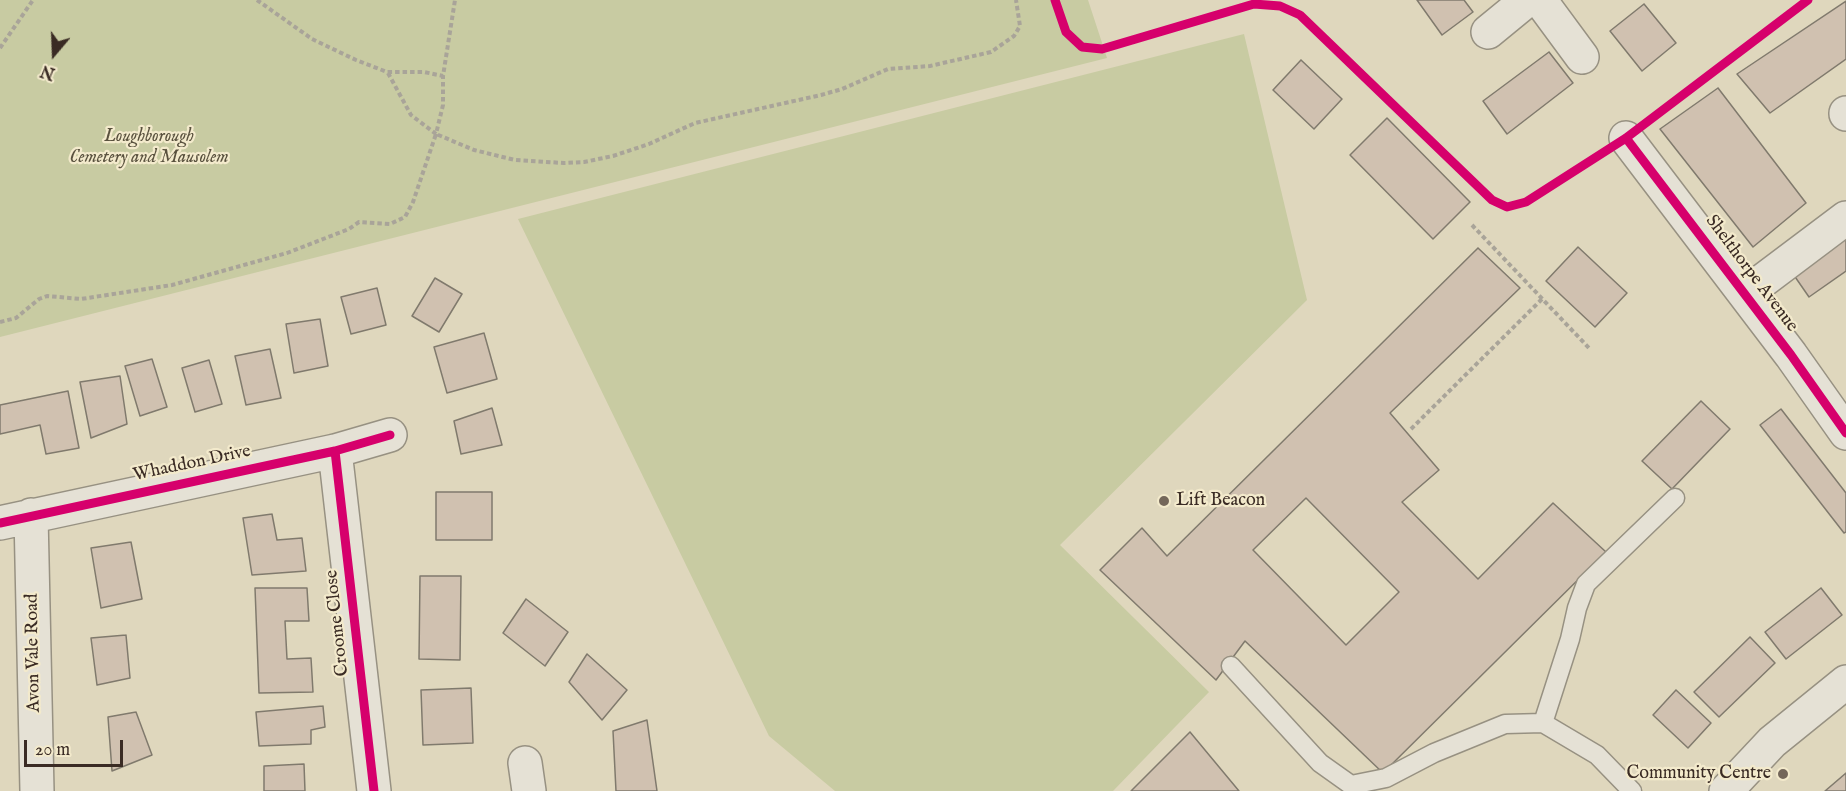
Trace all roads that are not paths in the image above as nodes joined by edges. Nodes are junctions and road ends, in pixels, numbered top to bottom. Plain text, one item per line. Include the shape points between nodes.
1 (1527, 0) edge
2 (1540, 0) edge
3 (1488, 32) dead end
4 (1582, 57) dead end
5 (1626, 138) dead end
6 (1846, 218) edge
7 (1745, 294) junction
8 (1846, 433) edge
9 (390, 435) dead end
10 (335, 451) junction
11 (1675, 498) dead end
12 (15, 519) edge
13 (1231, 666) dead end
14 (1846, 682) edge
15 (1543, 723) junction
16 (37, 791) edge
17 (374, 791) edge
18 (1632, 791) edge
19 (1726, 791) edge

1 - 3 street
2 - 4 street
5 - 7 street, Shelthorpe Avenue
6 - 7 street, Shelthorpe Avenue
7 - 8 street, Shelthorpe Avenue
9 - 10 street, Whaddon Drive
10 - 12 street, Whaddon Drive
10 - 17 street, Croome Close
11 - 15 lane via 1586,584
12 - 16 street, Avon Vale Road
13 - 15 lane via 1320,763 1351,785 1386,778 1505,724
14 - 19 street via 1772,742
15 - 18 lane via 1597,755

